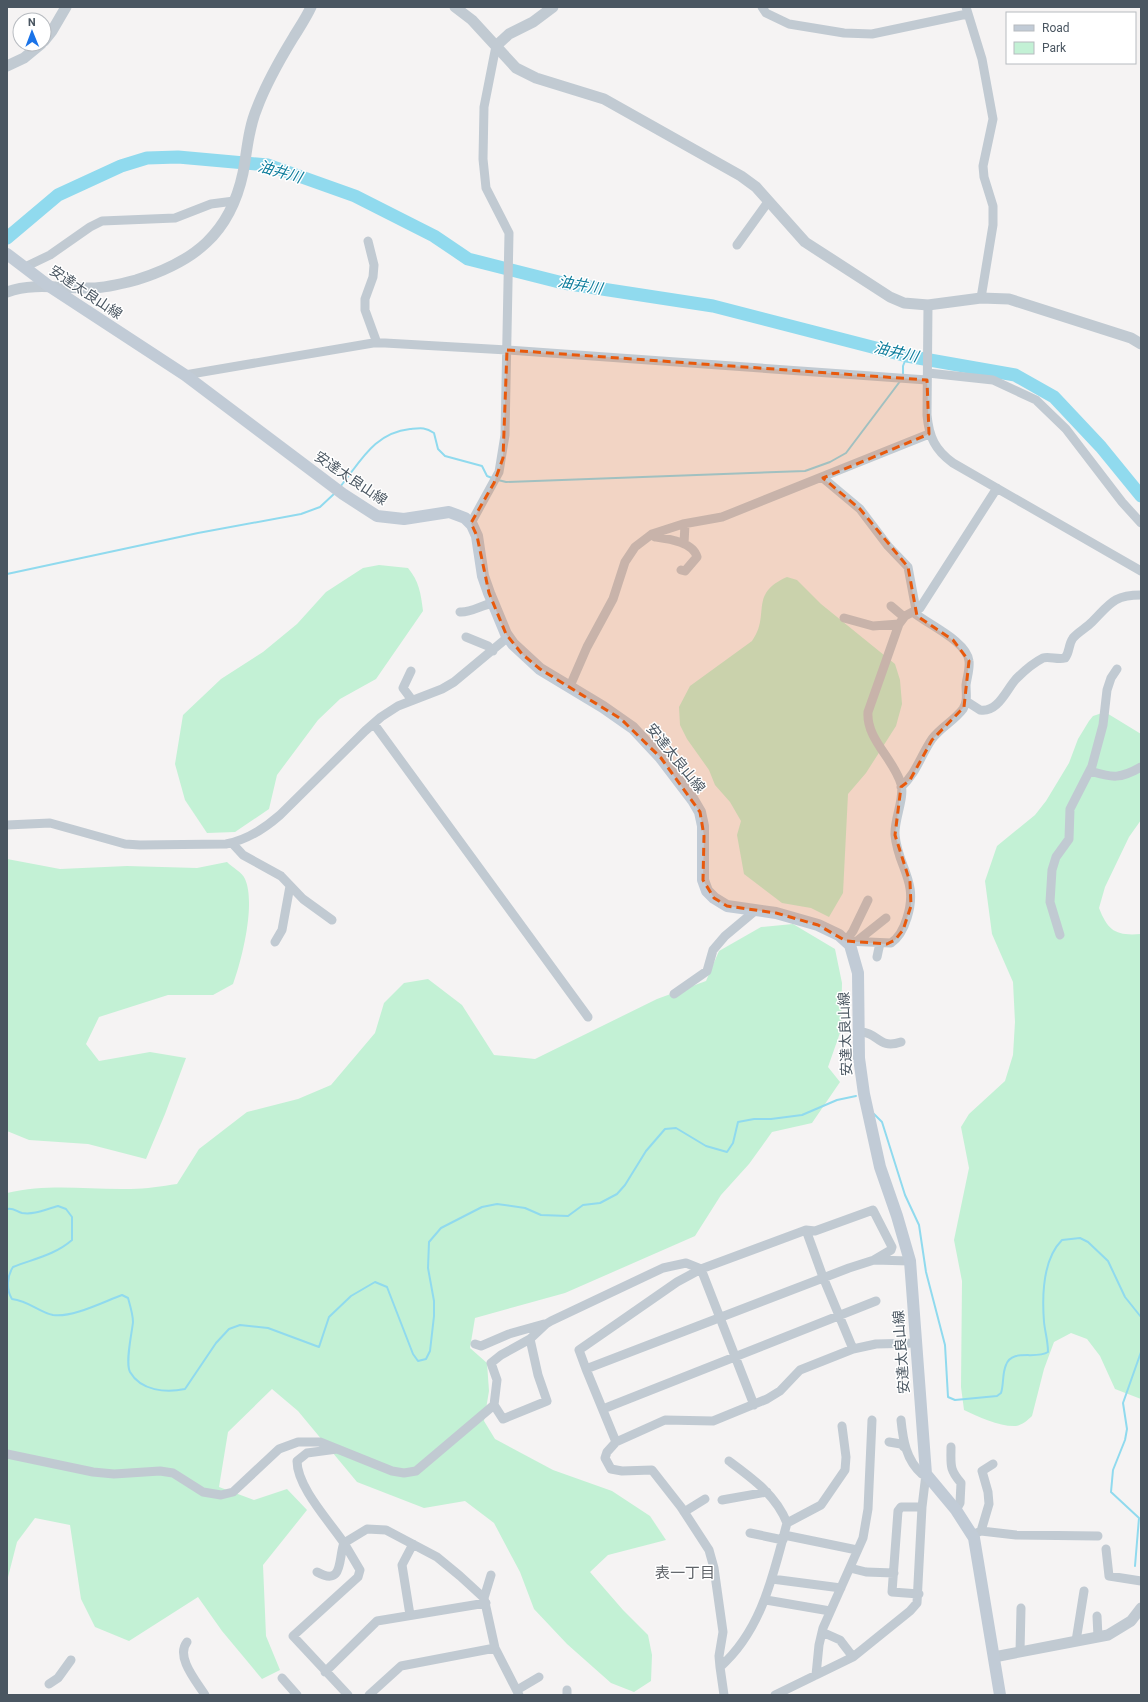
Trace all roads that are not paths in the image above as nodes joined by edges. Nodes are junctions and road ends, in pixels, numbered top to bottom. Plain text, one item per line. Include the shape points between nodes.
1 (66, 7) edge
2 (311, 7) edge
3 (455, 7) edge
4 (553, 7) edge
5 (762, 7) edge
6 (967, 10) edge
7 (52, 31) edge
8 (496, 46) junction
9 (31, 52) edge
10 (7, 66) edge
11 (234, 201) junction
12 (768, 202) junction
13 (368, 241) dead end
14 (737, 245) dead end
15 (7, 254) edge
16 (25, 267) junction
17 (49, 286) junction
18 (7, 292) edge
19 (980, 298) junction
20 (928, 305) junction
21 (377, 343) junction
22 (1141, 344) edge
23 (507, 350) junction
24 (927, 373) junction
25 (185, 375) junction
26 (929, 434) junction
27 (823, 478) junction
28 (997, 488) junction
29 (471, 523) junction
30 (1141, 523) edge
31 (685, 524) junction
32 (652, 534) junction
33 (684, 544) junction
34 (681, 570) dead end
35 (1141, 571) edge
36 (1141, 595) edge
37 (493, 603) junction
38 (891, 606) dead end
39 (915, 611) junction
40 (460, 612) dead end
41 (844, 618) dead end
42 (901, 620) junction
43 (466, 637) dead end
44 (508, 637) junction
45 (493, 651) junction
46 (1117, 669) dead end
47 (411, 671) dead end
48 (570, 686) junction
49 (412, 700) junction
50 (966, 701) junction
51 (374, 724) junction
52 (1141, 767) edge
53 (1090, 771) junction
54 (901, 788) junction
55 (7, 825) edge
56 (232, 843) junction
57 (290, 886) junction
58 (868, 900) dead end
59 (756, 910) junction
60 (886, 918) dead end
61 (332, 920) dead end
62 (1060, 934) dead end
63 (852, 941) junction
64 (276, 942) dead end
65 (880, 943) junction
66 (878, 957) dead end
67 (674, 994) dead end
68 (588, 1017) dead end
69 (858, 1032) junction
70 (901, 1042) dead end
71 (806, 1230) junction
72 (874, 1260) junction
73 (910, 1261) junction
74 (701, 1269) junction
75 (823, 1277) junction
76 (876, 1302) dead end
77 (839, 1316) junction
78 (719, 1318) junction
79 (546, 1324) junction
80 (530, 1339) junction
81 (916, 1343) junction
82 (474, 1344) dead end
83 (853, 1349) junction
84 (734, 1357) junction
85 (586, 1369) junction
86 (494, 1405) junction
87 (754, 1405) junction
88 (603, 1409) junction
89 (872, 1420) dead end
90 (901, 1420) dead end
91 (842, 1426) dead end
92 (616, 1442) junction
93 (889, 1442) dead end
94 (904, 1447) junction
95 (340, 1449) junction
96 (954, 1452) dead end
97 (7, 1454) edge
98 (729, 1461) dead end
99 (993, 1464) dead end
100 (926, 1474) junction
101 (767, 1492) junction
102 (704, 1499) dead end
103 (722, 1500) dead end
104 (922, 1507) junction
105 (956, 1510) junction
106 (684, 1512) junction
107 (787, 1523) junction
108 (750, 1533) dead end
109 (976, 1533) junction
110 (1098, 1536) dead end
111 (784, 1537) junction
112 (344, 1543) junction
113 (413, 1544) junction
114 (1106, 1549) dead end
115 (857, 1550) junction
116 (850, 1568) junction
117 (316, 1572) dead end
118 (894, 1574) junction
119 (491, 1575) dead end
120 (772, 1579) junction
121 (1141, 1581) edge
122 (841, 1588) junction
123 (1084, 1591) dead end
124 (919, 1594) junction
125 (766, 1600) junction
126 (485, 1601) junction
127 (1021, 1608) dead end
128 (1141, 1610) edge
129 (830, 1611) junction
130 (410, 1615) junction
131 (1097, 1616) dead end
132 (822, 1632) junction
133 (1098, 1637) junction
134 (187, 1642) dead end
135 (1076, 1642) junction
136 (495, 1648) junction
137 (1020, 1652) junction
138 (853, 1657) junction
139 (994, 1657) junction
140 (71, 1660) dead end
141 (720, 1667) junction
142 (325, 1672) junction
143 (816, 1675) junction
144 (539, 1677) dead end
145 (282, 1678) dead end
146 (49, 1684) dead end
147 (517, 1694) edge
148 (205, 1695) edge
149 (298, 1695) edge
150 (348, 1695) edge
151 (369, 1695) edge
152 (724, 1695) edge
153 (775, 1695) edge
154 (1000, 1695) edge

1 - 7 street
2 - 11 street via 264,91 252,125
3 - 8 street via 472,20
4 - 8 street via 533,22 509,34
5 - 6 street via 766,13 789,24 844,33 872,34
6 - 19 street via 982,59 993,118 983,166 993,206 993,225
8 - 12 street via 516,68 526,74 604,98 741,176 756,187
8 - 23 street via 484,107 484,178 509,233
9 - 10 street
11 - 16 street via 211,204 175,218 102,221 50,255
11 - 17 street via 227,218 212,238 199,250 172,265 115,286
12 - 14 street
12 - 20 street via 805,242 842,267 890,297 904,302
13 - 21 street via 374,265 365,299 365,310
15 - 16 main road, 安達太良山線
16 - 17 main road, 安達太良山線
17 - 18 street
17 - 25 main road, 安達太良山線
19 - 20 street
19 - 22 street via 1020,302 1131,338
20 - 24 street
21 - 23 street
21 - 25 street
23 - 24 street via 903,378
23 - 29 street via 505,435 499,472
24 - 26 street
24 - 30 street via 993,380 1036,400 1066,429
25 - 29 main road, 安達太良山線 via 338,490 377,516 404,519 449,512 462,516
26 - 27 street
26 - 28 street via 940,453 946,458
27 - 31 street via 722,517
27 - 39 street via 860,509 888,546 908,567
28 - 35 street
28 - 39 street via 920,608
29 - 37 main road, 安達太良山線 via 477,536 483,576
31 - 32 street
31 - 33 street
32 - 33 street
32 - 48 street via 635,548 625,562 613,599 587,647
33 - 34 street via 696,552 697,557 685,571
36 - 50 street via 1114,600 1073,638 1065,658 1045,658 1038,661 1017,678 1003,698 990,709 980,710
37 - 40 street
37 - 44 main road, 安達太良山線
38 - 42 street
39 - 42 street
39 - 50 street via 921,619 953,640 968,657
41 - 42 street via 873,626
42 - 54 street via 868,718 870,728 899,778
43 - 45 street via 488,646
44 - 45 street
44 - 48 main road, 安達太良山線 via 522,654
45 - 49 street via 442,689
46 - 53 street via 1107,690 1103,725
47 - 49 street via 403,688
48 - 59 main road, 安達太良山線 via 632,728 661,758 693,800 700,812 703,826 703,880 707,891 727,906
49 - 51 street via 391,710
50 - 54 street via 958,715 932,740 910,780
51 - 56 street via 280,815 256,833
51 - 68 street
52 - 53 street via 1116,777
53 - 62 street via 1072,802 1069,839 1056,856 1052,870 1050,902
54 - 65 street via 895,835 910,882 911,906 906,924 899,936 891,943
55 - 56 street via 50,824 124,844
56 - 57 street via 243,855 281,876
57 - 61 street
57 - 64 street via 282,930
58 - 63 street via 853,931
59 - 63 main road, 安達太良山線 via 791,916
59 - 67 street via 725,936 713,950 707,971
60 - 63 street
63 - 65 street
63 - 69 main road, 安達太良山線 via 850,945 858,973
65 - 66 street
69 - 70 street via 869,1033 883,1044 894,1045
69 - 73 main road, 安達太良山線 via 861,1074 880,1167 898,1216
71 - 72 street via 815,1231 873,1210 892,1247
71 - 74 street
71 - 75 street
72 - 73 street
72 - 75 street
73 - 81 main road, 安達太良山線
74 - 78 street
74 - 79 street via 686,1263 663,1268
74 - 85 street via 677,1282 578,1350
75 - 77 street
75 - 78 street
76 - 77 street
77 - 83 street
77 - 84 street
78 - 84 street
78 - 85 street
79 - 80 street
79 - 82 street via 509,1334 481,1346
80 - 86 street via 501,1354 491,1363 497,1380
80 - 86 street via 547,1401 503,1419
81 - 83 street via 876,1344
81 - 100 main road, 安達太良山線
83 - 87 street via 800,1370 780,1391
84 - 87 street
84 - 88 street
85 - 88 street
86 - 95 street via 416,1471 392,1471
87 - 92 street via 713,1421 665,1420
88 - 92 street
89 - 115 street via 868,1509
90 - 94 street
91 - 107 street via 845,1470 821,1505
92 - 106 street via 605,1458 611,1469 652,1470
93 - 94 street
94 - 100 street via 918,1471
95 - 97 street via 308,1441 288,1445 275,1452 233,1492 221,1496 203,1492 173,1473 93,1472
95 - 112 street via 307,1453 297,1461 297,1467 305,1487
96 - 105 street via 950,1468 961,1483 960,1503
98 - 101 street
99 - 109 street via 982,1471 989,1504
100 - 104 street
100 - 105 main road
101 - 103 street
101 - 107 street via 779,1504
102 - 106 street
104 - 118 street via 899,1508
104 - 124 street
105 - 109 main road
106 - 141 street via 709,1550 714,1568 723,1632
107 - 111 street
108 - 111 street
109 - 110 street
109 - 139 main road
111 - 115 street
111 - 120 street
112 - 113 street via 367,1529 386,1530
112 - 117 street via 341,1566 335,1574 327,1576
112 - 142 street via 360,1570 358,1577 293,1636
113 - 126 street via 437,1557
113 - 130 street via 402,1565
114 - 121 street via 1110,1576
115 - 116 street
116 - 118 street
116 - 122 street
118 - 124 street via 892,1592
119 - 126 street
120 - 122 street
120 - 125 street
122 - 129 street
123 - 135 street
124 - 138 street via 917,1603 910,1612
125 - 129 street
125 - 141 street via 744,1641
126 - 130 street
126 - 136 street
127 - 137 street
128 - 133 street via 1121,1629
129 - 132 street
130 - 142 street via 377,1621
131 - 133 street
132 - 138 street via 840,1640
132 - 143 street
133 - 135 street
134 - 148 street via 184,1652 188,1670
135 - 137 street
136 - 147 street
136 - 151 street via 401,1666
137 - 139 street
138 - 143 street
139 - 154 main road
140 - 146 street via 58,1678
141 - 152 street
142 - 150 street
143 - 153 street
144 - 147 street
145 - 149 street

